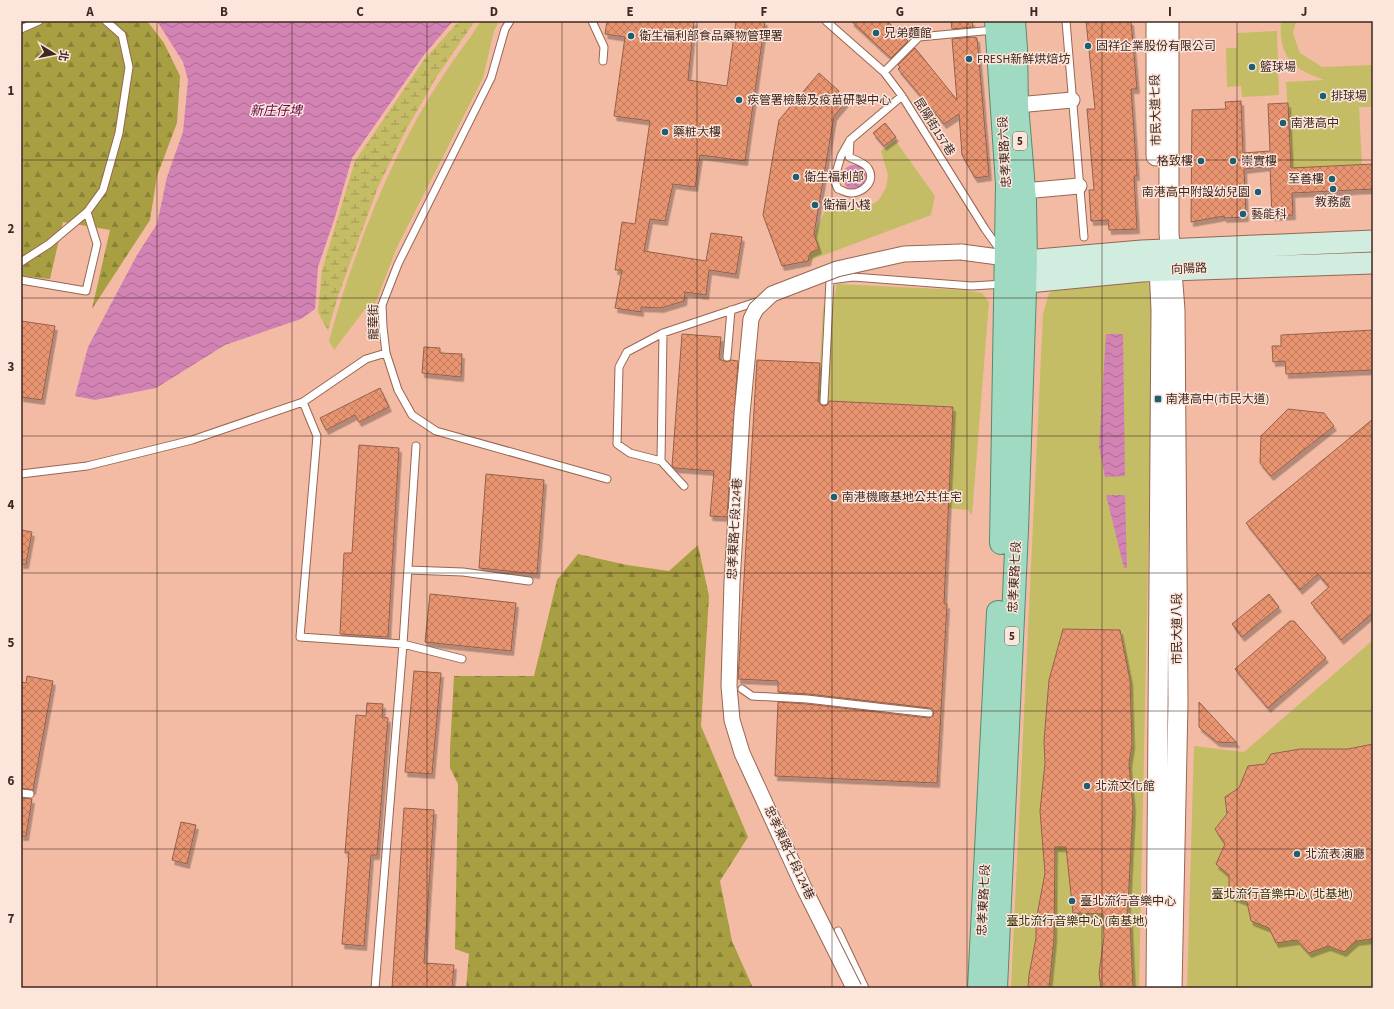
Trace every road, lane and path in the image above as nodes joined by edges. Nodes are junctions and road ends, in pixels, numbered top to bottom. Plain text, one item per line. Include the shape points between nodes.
1 (39, 21) edge
2 (106, 21) edge
3 (510, 21) edge
4 (592, 21) edge
5 (826, 21) edge
6 (1066, 21) edge
7 (1156, 21) edge
8 (1169, 21) edge
9 (1002, 24) edge
10 (21, 28) edge
11 (602, 61) dead end
12 (884, 72) junction
13 (902, 96) junction
14 (1072, 100) junction
15 (1017, 105) junction
16 (850, 140) junction
17 (1079, 186) junction
18 (1024, 191) junction
19 (87, 212) junction
20 (1084, 237) dead end
21 (1373, 241) edge
22 (1016, 260) junction
23 (1165, 260) junction
24 (21, 262) edge
25 (1373, 262) edge
26 (21, 280) edge
27 (830, 280) junction
28 (1015, 283) junction
29 (731, 310) junction
30 (663, 333) junction
31 (386, 353) junction
32 (727, 357) dead end
33 (824, 401) dead end
34 (303, 402) junction
35 (416, 446) dead end
36 (661, 461) junction
37 (21, 474) edge
38 (607, 479) dead end
39 (684, 486) dead end
40 (408, 570) junction
41 (529, 581) dead end
42 (403, 644) junction
43 (462, 659) dead end
44 (742, 689) dead end
45 (930, 713) dead end
46 (21, 793) edge
47 (30, 794) dead end
48 (838, 931) dead end
49 (375, 988) edge
50 (854, 988) edge
51 (864, 988) edge
52 (979, 988) edge
53 (996, 988) edge
54 (1156, 988) edge
55 (1172, 988) edge

1 - 10 lane
2 - 19 lane via 122,35 129,67 112,165 103,190
3 - 31 lane, 龍華街 via 504,29 491,78 398,264 382,305
4 - 11 lane via 604,47
5 - 12 lane, 昆陽街157巷
6 - 14 lane
7 - 23 street, 市民大道七段 via 1155,92
8 - 23 street, 市民大道七段
9 - 12 lane via 919,37
9 - 15 main road, 忠孝東路六段 / 5 via 1016,49
9 - 22 main road, 忠孝東路六段 / 5 via 1007,184
12 - 13 lane, 昆陽街157巷
13 - 16 lane
13 - 22 lane, 昆陽街157巷 via 985,229
14 - 15 street
14 - 17 lane
15 - 18 main road, 忠孝東路六段 / 5
16 - 16 lane via 841,156 834,180 838,189 850,193 861,191 868,186 871,176 868,168 849,157
17 - 18 street
17 - 20 lane
18 - 22 main road, 忠孝東路六段 / 5
19 - 24 lane via 49,244
19 - 26 lane via 97,244 86,292
21 - 23 main road, 向陽路
22 - 23 main road, 向陽路
22 - 28 main road, 忠孝東路七段 / 5
22 - 50 street, 忠孝東路七段124巷, bridge via 961,252 904,254 837,269 772,294 756,309 751,319 742,414 732,582 729,686 732,720 742,753 804,888
23 - 25 main road, 向陽路
23 - 28 main road, 向陽路
23 - 54 street, 市民大道八段 via 1161,310
23 - 55 street, 市民大道八段 via 1175,310 1178,703
27 - 28 lane via 853,277 972,286
27 - 29 lane
27 - 33 lane
28 - 52 main road, 忠孝東路七段 / 5
28 - 53 main road, 忠孝東路七段 / 5 via 1017,530
29 - 30 lane
29 - 32 lane
30 - 36 lane
30 - 36 lane via 627,352 619,367 617,444 630,453
31 - 34 lane via 366,359
31 - 38 lane, 龍華街 via 398,390 412,415 436,431
34 - 37 lane via 192,440 87,466
34 - 42 lane via 317,436 300,637
35 - 40 lane
36 - 39 lane
40 - 41 lane via 463,572
40 - 42 lane
42 - 43 lane
42 - 49 lane
44 - 45 lane via 752,696 808,699
46 - 47 lane
48 - 51 lane

